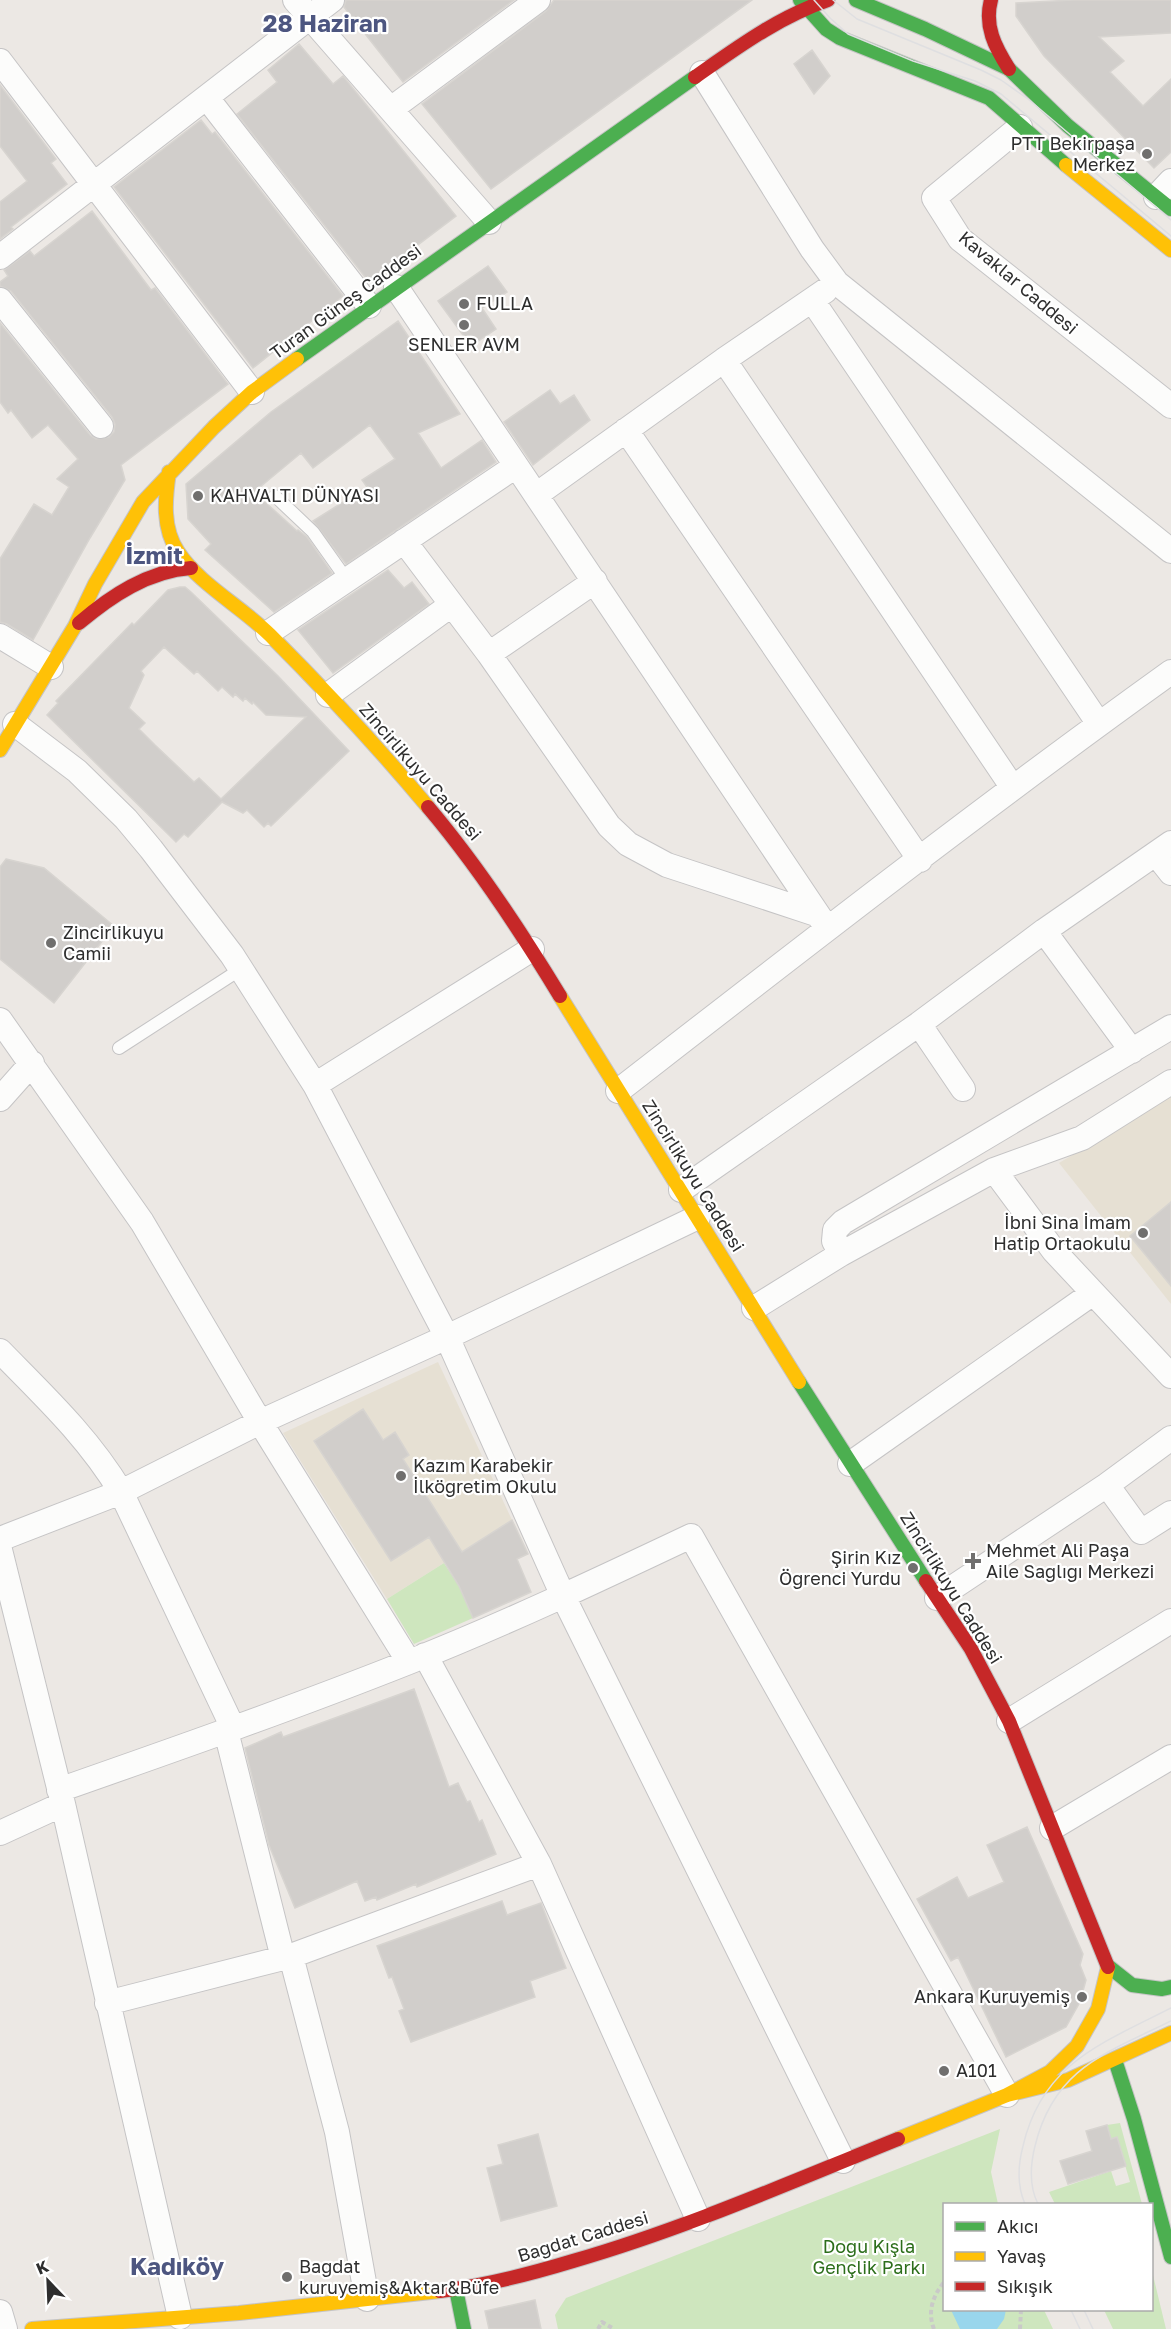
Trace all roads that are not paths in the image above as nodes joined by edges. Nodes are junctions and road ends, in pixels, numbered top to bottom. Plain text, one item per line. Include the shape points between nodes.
1 (332, 0) edge
2 (538, 0) edge
3 (828, 0) edge
4 (856, 0) edge
5 (991, 0) edge
6 (803, 4) edge
7 (302, 9) edge
8 (0, 61) edge
9 (702, 73) junction
10 (1003, 78) junction
11 (207, 98) junction
12 (989, 98) junction
13 (391, 109) junction
14 (1020, 127) junction
15 (94, 184) junction
16 (1166, 196) edge
17 (489, 222) junction
18 (1171, 250) edge
19 (0, 257) edge
20 (837, 283) junction
21 (396, 287) junction
22 (0, 300) edge
23 (812, 300) junction
24 (369, 306) junction
25 (724, 360) junction
26 (252, 392) junction
27 (1171, 406) edge
28 (101, 426) dead end
29 (626, 430) junction
30 (516, 466) junction
31 (169, 472) junction
32 (536, 495) junction
33 (275, 496) dead end
34 (404, 541) junction
35 (1171, 551) edge
36 (190, 568) junction
37 (347, 580) junction
38 (595, 581) junction
39 (451, 605) junction
40 (75, 626) junction
41 (268, 633) junction
42 (0, 636) edge
43 (489, 654) junction
44 (51, 667) junction
45 (1171, 672) edge
46 (328, 695) junction
47 (15, 724) junction
48 (1099, 724) junction
49 (0, 750) edge
50 (1013, 788) junction
51 (1164, 848) edge
52 (920, 860) junction
53 (1171, 873) edge
54 (822, 921) junction
55 (1044, 931) junction
56 (532, 949) junction
57 (241, 969) junction
58 (0, 1020) edge
59 (919, 1024) junction
60 (1171, 1027) edge
61 (119, 1048) dead end
62 (1132, 1051) junction
63 (32, 1063) junction
64 (1171, 1082) edge
65 (315, 1085) junction
66 (963, 1089) dead end
67 (618, 1091) junction
68 (0, 1099) edge
69 (994, 1170) junction
70 (681, 1190) junction
71 (698, 1217) junction
72 (841, 1254) junction
73 (1093, 1293) junction
74 (754, 1308) junction
75 (447, 1337) junction
76 (0, 1351) edge
77 (1171, 1376) edge
78 (260, 1422) junction
79 (1171, 1437) edge
80 (850, 1464) junction
81 (1107, 1485) junction
82 (121, 1492) junction
83 (1171, 1513) edge
84 (0, 1539) edge
85 (0, 1550) edge
86 (563, 1596) junction
87 (937, 1598) junction
88 (1171, 1621) edge
89 (417, 1658) junction
90 (1009, 1721) junction
91 (230, 1730) junction
92 (1171, 1757) edge
93 (61, 1797) junction
94 (1052, 1828) junction
95 (0, 1833) edge
96 (539, 1864) junction
97 (287, 1957) junction
98 (1108, 1966) junction
99 (1171, 1987) edge
100 (107, 2004) junction
101 (1171, 2033) edge
102 (1115, 2060) junction
103 (1007, 2095) junction
104 (843, 2161) junction
105 (698, 2219) junction
106 (1171, 2257) edge
107 (456, 2289) junction
108 (368, 2299) junction
109 (0, 2312) edge
110 (180, 2317) junction
111 (241, 2321) edge
112 (5, 2329) edge
113 (32, 2329) edge
114 (464, 2329) edge

1 - 7 street
2 - 13 street
3 - 6 main road, Turan Güneş Caddesi
4 - 10 main road via 925,29
5 - 10 main road via 987,9 989,28
6 - 9 main road, Turan Güneş Caddesi
6 - 12 main road via 840,38
7 - 11 street
7 - 13 street
8 - 15 street
9 - 17 main road, Turan Güneş Caddesi
9 - 20 street
10 - 12 main road
10 - 16 main road
11 - 15 street
11 - 24 street
12 - 14 main road
13 - 17 street
14 - 18 main road
14 - 27 street, Kavaklar Caddesi via 933,198 960,239
15 - 19 street
15 - 26 street
17 - 21 main road, Turan Güneş Caddesi
20 - 23 street
20 - 35 street
21 - 24 main road, Turan Güneş Caddesi
21 - 30 street
22 - 28 street
23 - 25 street
23 - 48 street
24 - 26 main road, Turan Güneş Caddesi
25 - 29 street
25 - 50 street
26 - 31 main road, Turan Güneş Caddesi
29 - 32 street
29 - 52 street
30 - 32 street
30 - 34 street
31 - 36 main road, Zincirlikuyu Caddesi via 165,498 167,528
31 - 40 main road, Turan Güneş Caddesi via 143,502
32 - 38 street
33 - 37 lane via 313,532
34 - 37 street
34 - 39 street
36 - 40 main road via 178,567 140,582 95,608
36 - 41 main road, Zincirlikuyu Caddesi
37 - 41 street
38 - 43 street
38 - 54 street
39 - 43 street
39 - 46 street
40 - 44 main road, Turan Güneş Caddesi
41 - 46 main road, Zincirlikuyu Caddesi
42 - 44 street
43 - 54 street via 609,826 628,844 666,865
44 - 47 main road, Turan Güneş Caddesi
45 - 48 street
46 - 56 main road, Zincirlikuyu Caddesi via 385,755 459,844
47 - 49 main road, Turan Güneş Caddesi
47 - 57 street via 77,771 126,819
48 - 50 street
50 - 52 street
51 - 53 street
51 - 55 street
52 - 54 street
54 - 67 street
55 - 59 street
55 - 62 street
56 - 65 street
56 - 67 main road, Zincirlikuyu Caddesi
57 - 61 lane
57 - 65 street
58 - 63 street
59 - 66 street
59 - 70 street
60 - 62 street
62 - 72 street via 843,1222 835,1230 834,1241
63 - 68 street
63 - 78 street via 142,1222
64 - 69 street via 1082,1138
65 - 75 street
67 - 70 main road, Zincirlikuyu Caddesi
69 - 72 street
69 - 73 street via 1054,1251
70 - 71 main road, Zincirlikuyu Caddesi
71 - 74 main road, Zincirlikuyu Caddesi
71 - 75 street
72 - 74 street
73 - 77 street
73 - 80 street
74 - 80 main road, Zincirlikuyu Caddesi
75 - 78 street
75 - 86 street
76 - 82 street via 78,1430
78 - 82 street
78 - 89 street
79 - 81 street
80 - 87 main road, Zincirlikuyu Caddesi
81 - 83 street via 1141,1532
81 - 87 street
82 - 84 street
82 - 91 street
85 - 93 street
86 - 89 street
86 - 103 street via 691,1536
86 - 104 street
87 - 90 main road, Zincirlikuyu Caddesi via 971,1649
88 - 90 street
89 - 91 street
89 - 96 street
90 - 94 main road, Zincirlikuyu Caddesi
91 - 93 street
91 - 97 street
92 - 94 street
93 - 95 street
93 - 100 street
94 - 98 main road, Zincirlikuyu Caddesi
96 - 97 street
96 - 105 street
97 - 100 street
97 - 108 street via 337,2132
98 - 99 main road, Zincirlikuyu Caddesi via 1132,1985
98 - 103 main road via 1098,2009 1077,2046 1050,2072
100 - 110 street
101 - 102 main road, Bağdat Caddesi
102 - 103 main road, Bağdat Caddesi via 1068,2080
102 - 106 main road
103 - 104 main road, Bağdat Caddesi
104 - 105 main road, Bağdat Caddesi
105 - 107 main road, Bağdat Caddesi via 536,2272
107 - 108 main road, Bağdat Caddesi
107 - 114 main road
108 - 111 main road, Bağdat Caddesi
109 - 112 street
110 - 111 main road, Bağdat Caddesi
110 - 113 main road, Bağdat Caddesi

